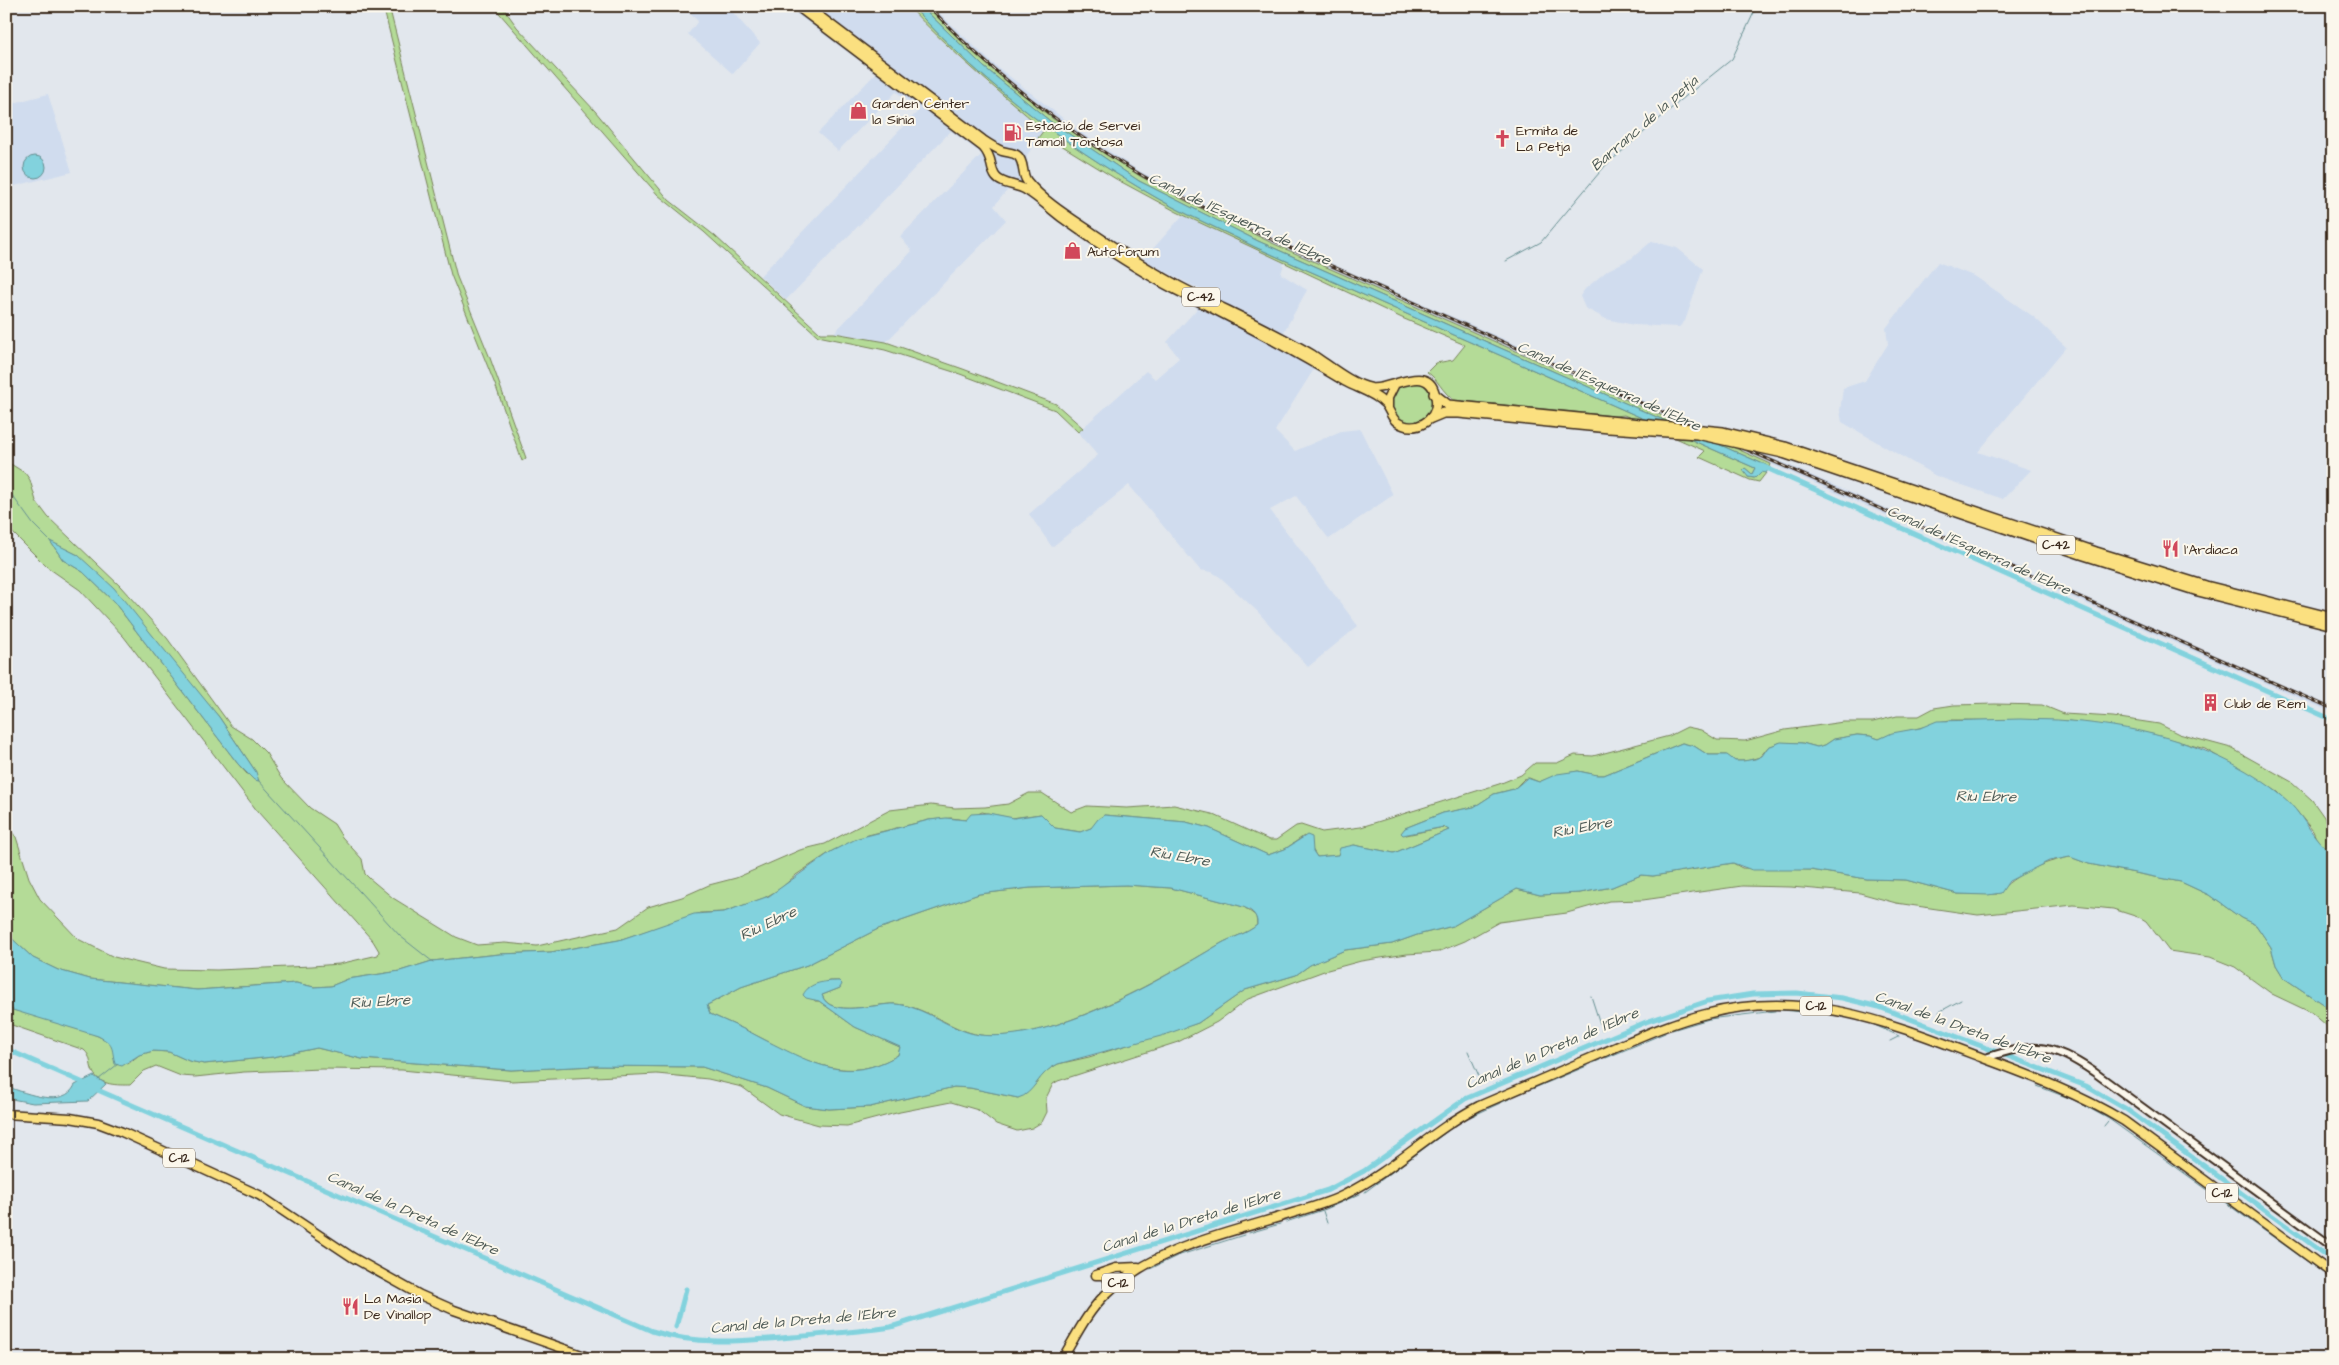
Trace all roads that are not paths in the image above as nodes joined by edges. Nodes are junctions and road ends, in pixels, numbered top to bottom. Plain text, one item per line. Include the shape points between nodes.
1 (798, 6) edge
2 (806, 6) edge
3 (1006, 152) junction
4 (993, 164) junction
5 (1022, 171) junction
6 (1009, 182) junction
7 (1396, 384) junction
8 (1434, 394) junction
9 (1388, 408) junction
10 (1431, 418) junction
11 (1609, 424) junction
12 (1784, 450) junction
13 (2333, 618) edge
14 (2333, 625) edge
15 (1985, 1058) junction
16 (6, 1114) edge
17 (2333, 1247) edge
18 (1140, 1267) junction
19 (1113, 1270) junction
20 (2333, 1274) edge
21 (1120, 1281) junction
22 (1109, 1291) junction
23 (593, 1359) edge
24 (1062, 1359) edge

1 - 4 main road, C-42 via 983,146
2 - 3 main road, C-42 via 983,140
3 - 4 main road via 997,156
3 - 5 main road, C-42 via 1020,158
4 - 6 main road, C-42 via 997,178
5 - 6 main road via 1017,179
5 - 7 main road, C-42 via 1030,184 1069,217 1159,275 1282,337 1359,383 1376,388
6 - 9 main road, C-42 via 1025,189 1147,274 1276,340 1372,394
7 - 8 main road, C-42 via 1418,379 1429,385
7 - 9 main road via 1388,398
8 - 10 main road via 1436,406
8 - 11 highway, C-42 via 1448,405
9 - 10 main road, C-42 via 1396,422 1408,427 1420,426
10 - 11 highway, C-42 via 1448,413
11 - 12 highway, C-42, bridge via 1697,434
12 - 13 highway, C-42 via 2206,586
12 - 14 highway, C-42 via 2162,579
15 - 17 street via 2044,1047 2064,1053
15 - 18 main road, C-12 via 1911,1030 1849,1012 1781,1004 1730,1009 1669,1025 1455,1118 1367,1183 1346,1194 1184,1248
15 - 20 main road, C-12 via 2051,1084 2117,1118
16 - 23 main road, C-12 via 70,1118 122,1132 259,1195 352,1258 420,1295
18 - 19 main road
18 - 21 main road, C-12
19 - 21 main road
19 - 21 main road
19 - 22 main road
21 - 22 main road, C-12
22 - 24 main road, C-12 via 1085,1320

